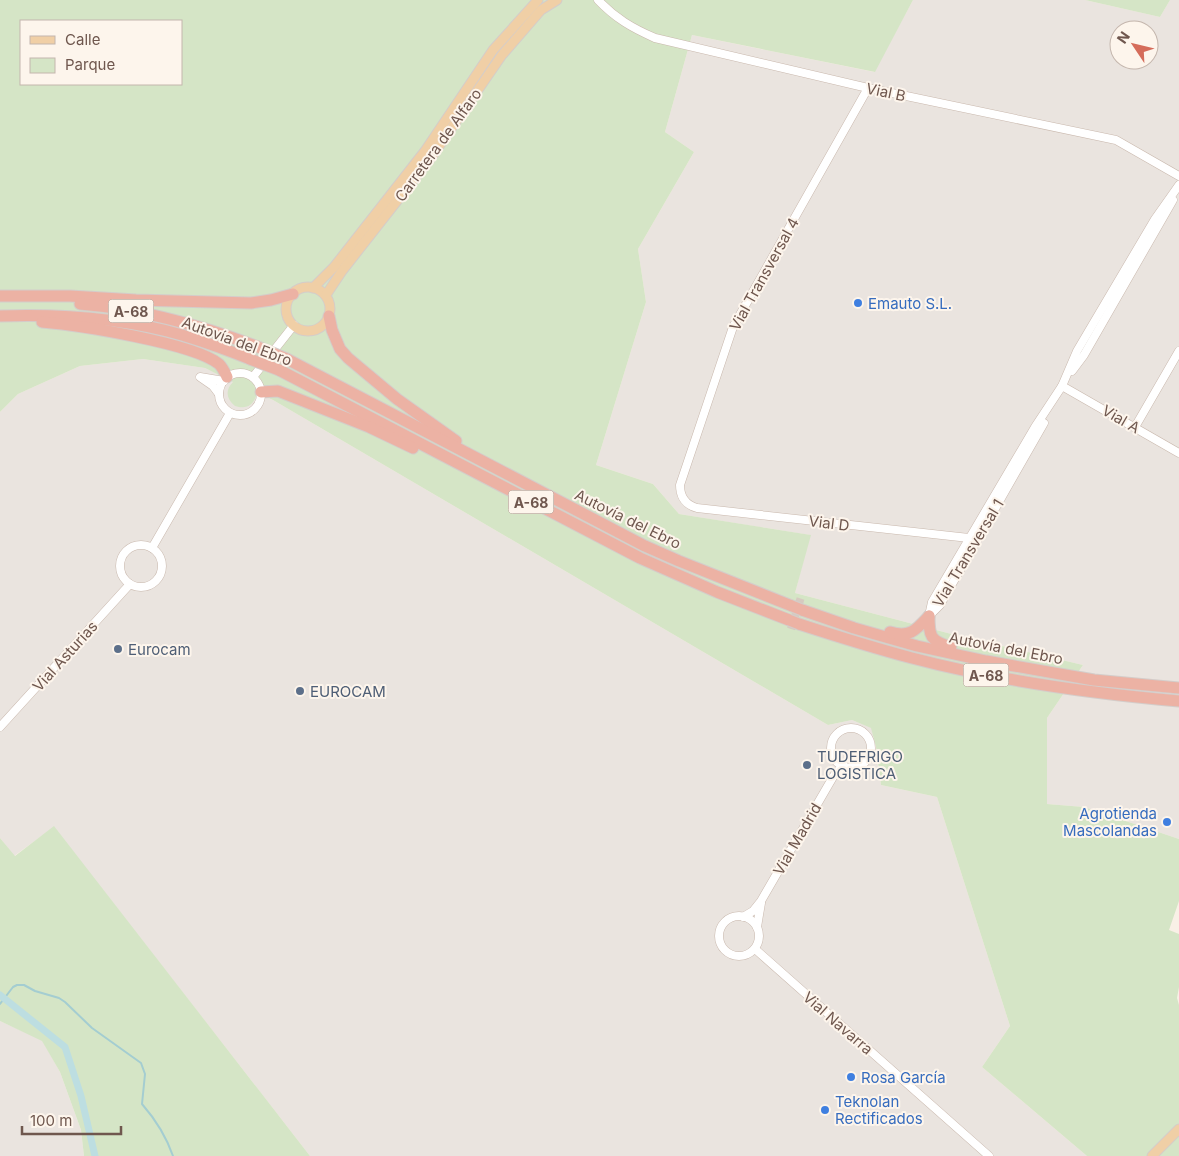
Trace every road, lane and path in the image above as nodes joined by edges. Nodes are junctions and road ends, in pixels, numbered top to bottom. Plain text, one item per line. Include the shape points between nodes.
1 (538, 0) edge
2 (557, 0) edge
3 (598, 0) edge
4 (868, 88) junction
5 (1179, 176) edge
6 (1179, 187) edge
7 (313, 288) junction
8 (293, 294) junction
9 (326, 295) junction
10 (0, 296) edge
11 (0, 302) edge
12 (0, 316) edge
13 (329, 316) junction
14 (0, 322) edge
15 (294, 325) junction
16 (1179, 351) edge
17 (253, 377) junction
18 (225, 379) junction
19 (1062, 386) junction
20 (261, 392) junction
21 (219, 394) junction
22 (230, 413) junction
23 (1135, 427) junction
24 (1179, 453) edge
25 (500, 471) junction
26 (500, 486) junction
27 (684, 500) joint
28 (969, 539) junction
29 (978, 539) junction
30 (152, 548) junction
31 (130, 584) junction
32 (797, 608) junction
33 (929, 616) junction
34 (1074, 676) junction
35 (1049, 686) junction
36 (1179, 688) edge
37 (1179, 701) edge
38 (1179, 708) edge
39 (0, 727) edge
40 (834, 759) junction
41 (845, 767) junction
42 (833, 777) junction
43 (761, 901) junction
44 (743, 916) junction
45 (757, 927) junction
46 (755, 950) junction
47 (1179, 1129) edge
48 (989, 1156) edge
49 (1152, 1156) edge

1 - 7 main road, Carretera de Alfaro via 493,50 425,151 334,267
2 - 9 main road, Carretera de Alfaro via 541,10 502,55 433,155
3 - 4 street, Vial B via 630,27 655,38
4 - 5 street, Vial B via 1116,140
4 - 27 street, Vial Transversal 4 via 733,328 680,485
6 - 19 street, Vial Transversal 1 via 1155,219 1077,351
7 - 8 main road via 307,286
7 - 9 main road
8 - 10 highway via 251,303
8 - 15 main road via 287,311
9 - 13 main road
11 - 25 highway, Autovía del Ebro / A-68, bridge via 92,305 188,323 287,359
12 - 26 highway, Autovía del Ebro / A-68, bridge via 61,316 137,325 250,358
13 - 15 main road via 322,326 309,331
13 - 25 highway via 337,342 348,358 396,399 485,457
14 - 18 highway via 49,323 173,346 202,355 220,365
15 - 17 street
16 - 23 street
17 - 18 street via 239,373
17 - 20 street
18 - 21 street
18 - 21 street via 200,376
19 - 23 street, Vial A
19 - 28 street, Vial Transversal 1
19 - 29 street, Vial Transversal 1
20 - 22 street via 253,411 241,415
20 - 26 highway via 278,391 369,427
21 - 22 street via 220,401
22 - 30 street
23 - 24 street, Vial A
25 - 32 highway, Autovía del Ebro / A-68 via 654,550
26 - 35 highway, Autovía del Ebro / A-68 via 640,558 794,622 912,658
27 - 28 street, Vial D via 697,508
28 - 29 street, Vial D
28 - 33 street, Vial Transversal 1 via 932,602
29 - 33 street, Vial Transversal 1 via 940,605
30 - 31 street via 161,561 159,577 146,586
30 - 31 street via 136,546 123,555 120,571
31 - 39 street, Vial Asturias
32 - 33 highway via 825,612 897,634 917,629
32 - 34 highway, Autovía del Ebro / A-68 via 917,646
33 - 34 highway via 931,636 941,644 1055,667
34 - 36 highway, Autovía del Ebro / A-68
35 - 37 highway, Autovía del Ebro / A-68
35 - 38 highway via 1076,696
40 - 41 street
40 - 41 street via 832,744 840,731 855,728 862,731 871,744 868,759 855,768
40 - 42 street, Vial Madrid
41 - 42 street, Vial Madrid
42 - 43 street, Vial Madrid
43 - 44 street, Vial Madrid via 753,911
43 - 45 street, Vial Madrid
44 - 45 street
44 - 46 street via 729,918 723,924 719,938 721,946 733,956
45 - 46 street via 760,936
46 - 48 street, Vial Navarra
47 - 49 main road

